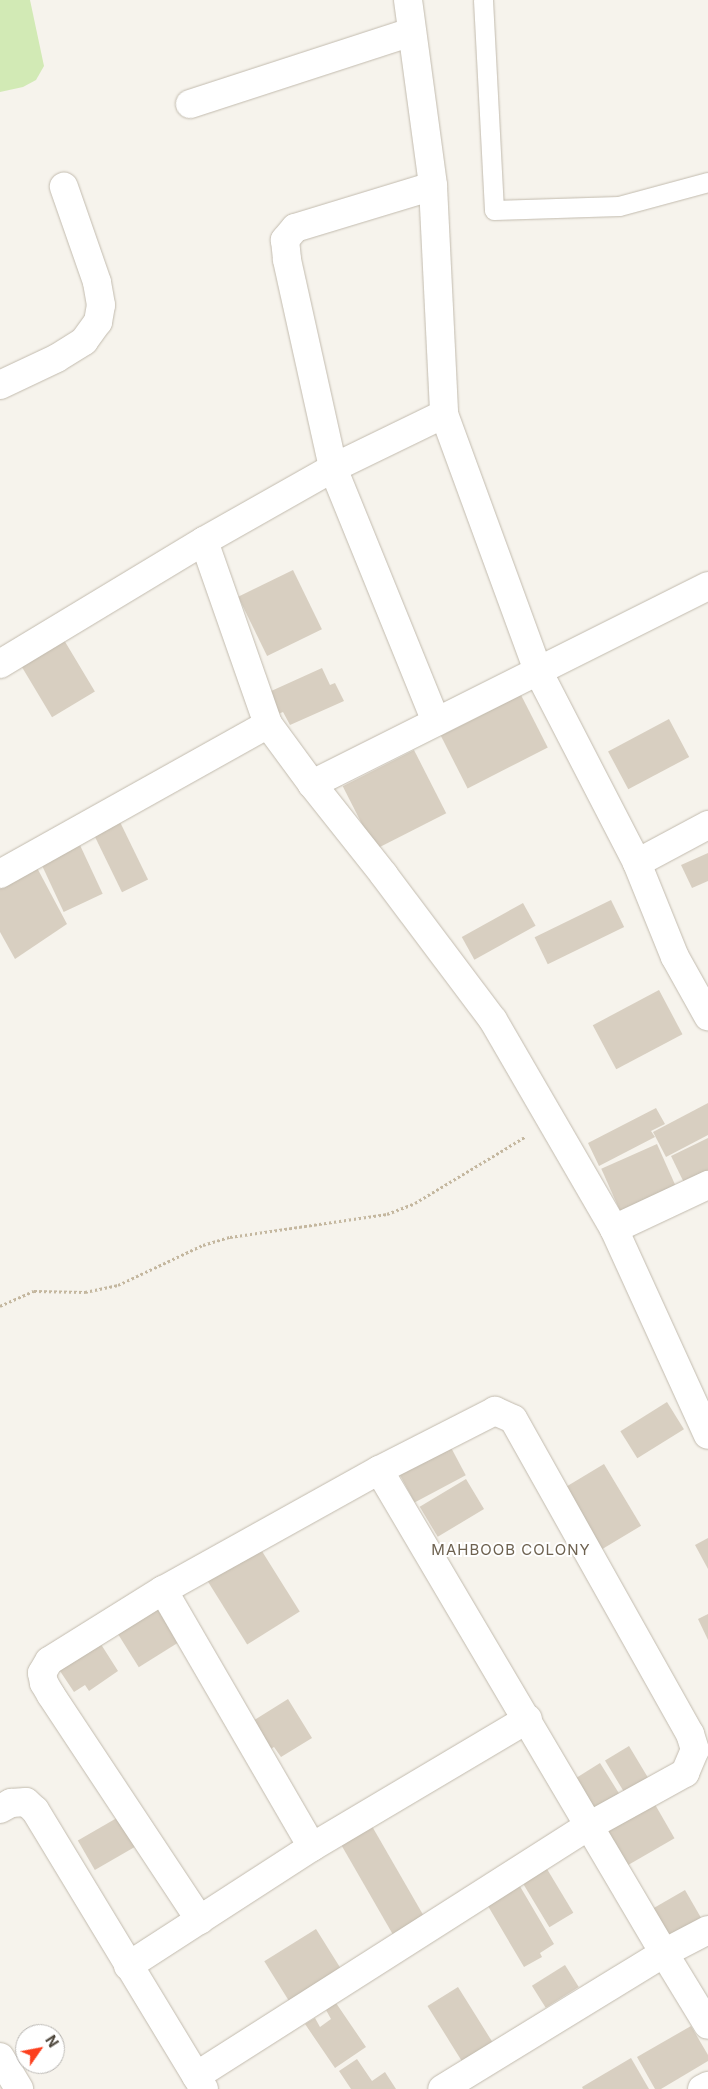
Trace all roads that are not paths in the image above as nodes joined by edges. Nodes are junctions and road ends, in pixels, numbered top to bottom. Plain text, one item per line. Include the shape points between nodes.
1 (408, 0) edge
2 (483, 0) edge
3 (412, 32) junction
4 (190, 104) dead end
5 (708, 182) edge
6 (433, 186) junction
7 (64, 187) dead end
8 (0, 385) edge
9 (444, 414) junction
10 (333, 468) junction
11 (204, 541) junction
12 (708, 586) edge
13 (0, 664) edge
14 (538, 671) junction
15 (436, 722) junction
16 (268, 724) junction
17 (312, 784) junction
18 (708, 825) edge
19 (637, 863) junction
20 (0, 874) edge
21 (708, 1016) edge
22 (708, 1185) edge
23 (614, 1229) junction
24 (708, 1436) edge
25 (379, 1470) junction
26 (163, 1590) junction
27 (528, 1719) junction
28 (0, 1809) edge
29 (589, 1826) junction
30 (312, 1847) junction
31 (200, 1920) junction
32 (708, 1930) edge
33 (664, 1953) junction
34 (128, 1966) junction
35 (708, 2025) edge
36 (0, 2057) edge
37 (200, 2082) edge
38 (708, 2086) edge
39 (19, 2089) edge
40 (442, 2089) edge
41 (702, 2089) edge

1 - 3 street
2 - 5 lane via 494,210 618,206
3 - 4 street
3 - 6 street
6 - 9 street
6 - 10 street via 294,228 285,240
7 - 8 street via 97,282 101,305 98,322 84,341 57,358
9 - 10 street
9 - 14 street
10 - 11 street
10 - 15 street
11 - 13 street
11 - 16 street
12 - 14 street
14 - 15 street
14 - 19 street
15 - 17 street
16 - 17 street
16 - 20 street
17 - 23 street via 493,1020
18 - 19 street
19 - 21 street via 675,957
22 - 23 street
23 - 24 street
25 - 26 street
25 - 27 street
25 - 29 street via 495,1411 513,1419 690,1734 695,1750 685,1773
26 - 30 street
26 - 31 street via 49,1661 42,1673 51,1695
27 - 29 street
27 - 30 street
28 - 34 street via 11,1803 26,1802 35,1810
29 - 33 street
29 - 37 street
30 - 31 street
31 - 34 street
32 - 33 street
33 - 35 street
33 - 40 street
34 - 37 street
36 - 39 street
38 - 41 street

